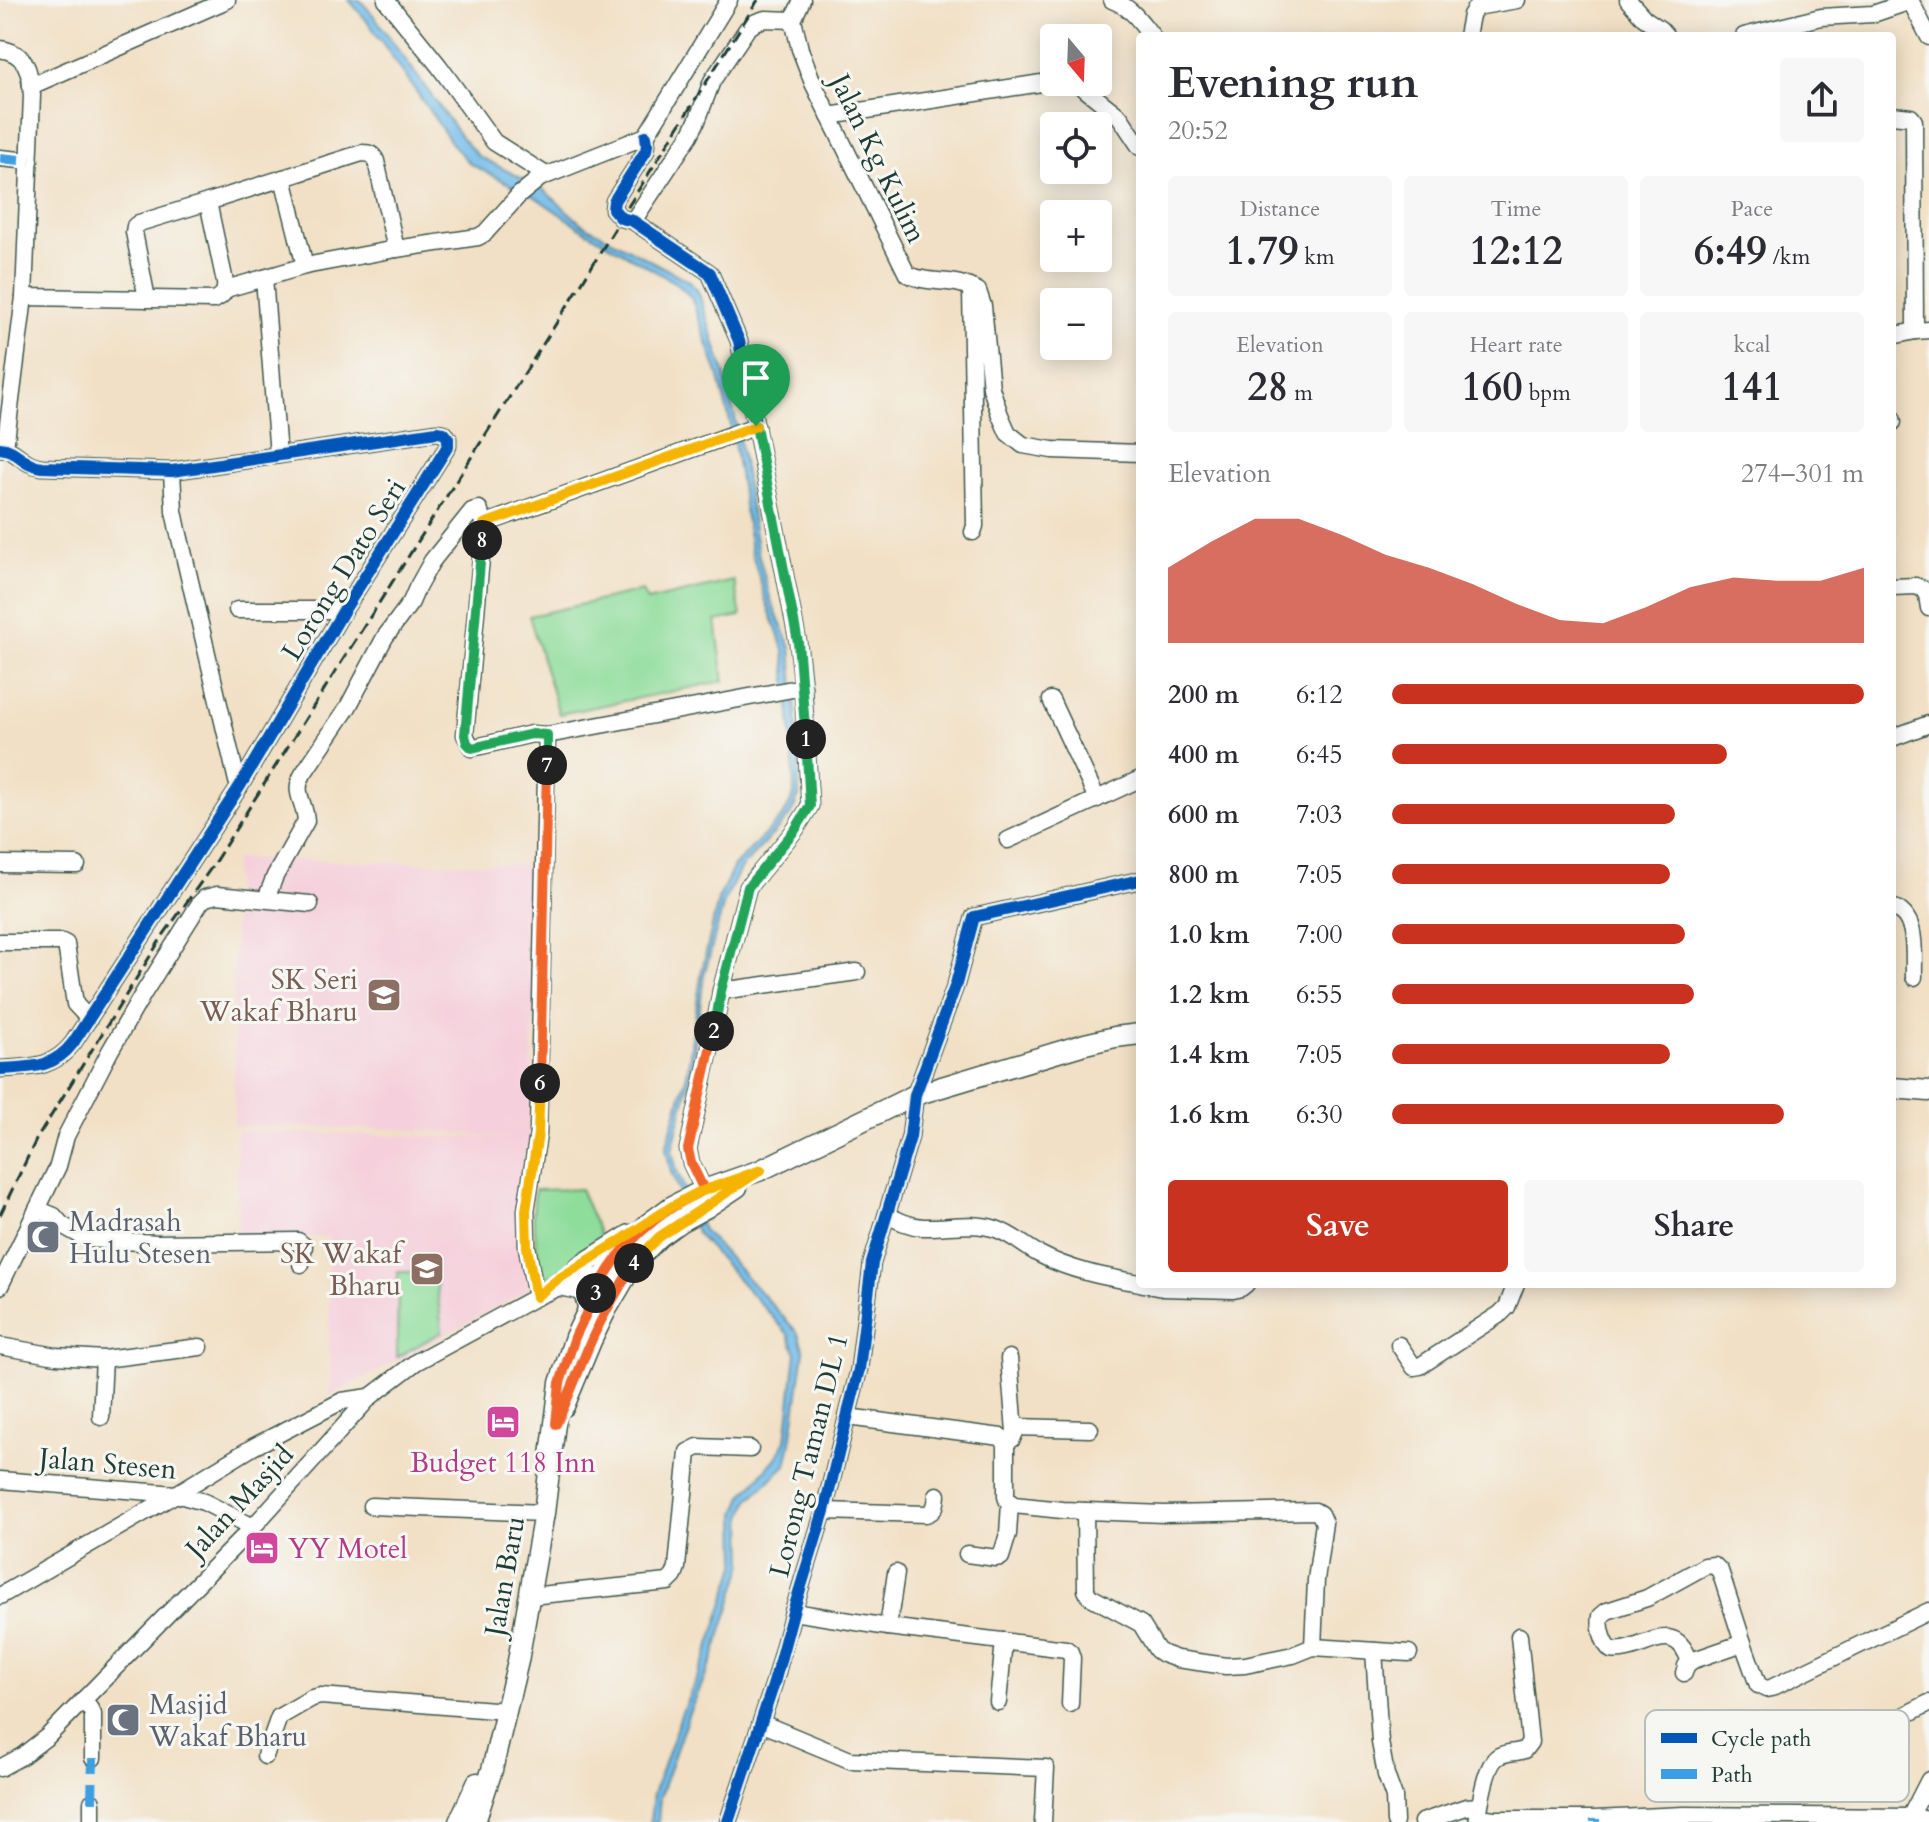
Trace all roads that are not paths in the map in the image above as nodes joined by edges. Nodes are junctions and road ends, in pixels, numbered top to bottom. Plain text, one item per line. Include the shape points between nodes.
1 (227, 0) edge
2 (386, 0) edge
3 (729, 0) edge
4 (802, 0) edge
5 (1112, 0) edge
6 (1517, 0) edge
7 (1628, 0) edge
8 (1911, 0) edge
9 (793, 20) junction
10 (1149, 32) edge
11 (1468, 32) edge
12 (1663, 32) edge
13 (1760, 32) edge
14 (1929, 37) edge
15 (0, 49) edge
16 (1040, 83) edge
17 (31, 86) junction
18 (1094, 96) edge
19 (1896, 115) edge
20 (829, 116) junction
21 (646, 136) junction
22 (1136, 141) edge
23 (0, 158) edge
24 (30, 161) junction
25 (543, 176) junction
26 (283, 178) junction
27 (208, 202) junction
28 (633, 221) junction
29 (396, 249) junction
30 (305, 266) junction
31 (264, 278) junction
32 (971, 288) junction
33 (226, 289) junction
34 (24, 297) junction
35 (147, 299) junction
36 (1922, 330) edge
37 (1896, 335) edge
38 (1000, 415) junction
39 (973, 416) junction
40 (756, 426) junction
41 (3, 448) edge
42 (1136, 453) edge
43 (278, 455) junction
44 (172, 471) junction
45 (484, 524) junction
46 (973, 532) dead end
47 (1896, 587) edge
48 (1929, 608) edge
49 (237, 610) dead end
50 (344, 610) junction
51 (800, 688) junction
52 (1051, 700) dead end
53 (1929, 724) edge
54 (547, 735) junction
55 (1896, 736) edge
56 (1136, 781) edge
57 (240, 786) junction
58 (1097, 799) junction
59 (1008, 840) dead end
60 (0, 864) edge
61 (77, 865) dead end
62 (1136, 881) edge
63 (266, 899) junction
64 (310, 904) dead end
65 (1896, 908) edge
66 (0, 942) edge
67 (857, 972) dead end
68 (1914, 977) dead end
69 (721, 991) junction
70 (89, 1019) junction
71 (1136, 1034) edge
72 (0, 1069) edge
73 (1896, 1088) edge
74 (1929, 1091) edge
75 (915, 1095) junction
76 (761, 1170) junction
77 (704, 1190) junction
78 (37, 1209) junction
79 (887, 1215) junction
80 (648, 1224) junction
81 (635, 1261) junction
82 (301, 1264) dead end
83 (579, 1267) junction
84 (608, 1275) junction
85 (1136, 1283) edge
86 (0, 1286) edge
87 (563, 1286) junction
88 (1198, 1288) edge
89 (1241, 1288) edge
90 (1514, 1288) edge
91 (536, 1297) junction
92 (597, 1310) junction
93 (1399, 1345) dead end
94 (0, 1346) edge
95 (200, 1347) dead end
96 (1009, 1358) dead end
97 (104, 1359) junction
98 (370, 1397) junction
99 (101, 1417) dead end
100 (847, 1417) junction
101 (1090, 1429) dead end
102 (1010, 1435) junction
103 (750, 1449) dead end
104 (0, 1480) edge
105 (176, 1494) junction
106 (937, 1495) dead end
107 (1010, 1503) junction
108 (371, 1506) dead end
109 (824, 1511) junction
110 (1085, 1511) junction
111 (544, 1513) junction
112 (253, 1527) junction
113 (967, 1554) dead end
114 (896, 1573) dead end
115 (0, 1596) edge
116 (530, 1596) junction
117 (1929, 1611) edge
118 (793, 1612) junction
119 (888, 1627) junction
120 (1519, 1636) dead end
121 (1004, 1641) junction
122 (1743, 1643) junction
123 (1313, 1647) junction
124 (1374, 1651) junction
125 (1409, 1653) dead end
126 (84, 1699) junction
127 (998, 1702) dead end
128 (1929, 1703) edge
129 (1070, 1704) dead end
130 (506, 1711) junction
131 (1909, 1713) edge
132 (761, 1723) junction
133 (499, 1736) junction
134 (265, 1756) dead end
135 (93, 1758) dead end
136 (0, 1768) edge
137 (1929, 1780) edge
138 (92, 1802) dead end
139 (1478, 1815) edge
140 (1684, 1819) edge
141 (1909, 1819) edge
142 (1595, 1820) edge
143 (1929, 1820) edge
144 (92, 1822) edge
145 (459, 1822) edge
146 (475, 1822) edge
147 (728, 1822) edge
148 (1043, 1822) edge
149 (1395, 1822) edge
150 (1422, 1822) edge

1 - 17 street
2 - 25 street via 494,142
3 - 21 street
4 - 9 street
5 - 10 street via 1133,12
6 - 11 street via 1476,7
7 - 12 street
8 - 13 street via 1873,14 1821,17
8 - 14 street
9 - 20 street, Jalan Kg Kulim
9 - 28 street via 765,19 747,29 712,81 690,135
15 - 17 street via 23,59
16 - 20 street
17 - 24 street
18 - 22 street via 1120,117
19 - 36 street via 1914,121
20 - 32 street, Jalan Kg Kulim via 907,274
21 - 25 street
21 - 28 street via 646,151 614,201 621,218
23 - 24 street
24 - 34 street
25 - 29 street via 478,237
26 - 27 street
26 - 29 street via 362,153 373,155
26 - 30 street
27 - 33 street
27 - 35 street via 135,226
28 - 40 street via 710,273 739,341
29 - 30 street
30 - 31 street
31 - 33 street
31 - 43 street
32 - 38 street via 978,291 983,306 991,388
32 - 39 street
33 - 35 street via 214,300
34 - 35 street
34 - 41 street
36 - 37 street
38 - 39 street
38 - 42 street via 1008,433 1023,445
39 - 46 street
40 - 45 street
40 - 51 street via 798,642
41 - 44 street, Lorong Dato Seri via 34,466
43 - 44 street, Lorong Dato Seri
43 - 50 street, Lorong Dato Seri via 437,432 448,438 448,446
44 - 57 street via 178,530
45 - 54 street via 467,743 472,748
45 - 63 street via 479,509 472,511 432,561 348,707 297,783 306,821
47 - 48 street via 1923,589
49 - 50 street
50 - 57 street, Lorong Dato Seri
51 - 54 street
51 - 69 street via 810,806 748,887
52 - 58 street
53 - 55 street
54 - 91 street via 538,1134 526,1210
56 - 58 street
57 - 70 street, Lorong Dato Seri
58 - 59 street
60 - 61 street
62 - 75 street, Lorong Taman DL 1 via 974,917
63 - 64 street
63 - 78 street via 217,895 200,903 110,1051 66,1136
65 - 68 street via 1910,921
66 - 70 street via 66,944 75,1004
67 - 69 street
69 - 77 street via 688,1149
70 - 72 street, Lorong Dato Seri via 65,1054 53,1061
71 - 75 main road via 1085,1044
73 - 74 main road
75 - 76 main road
75 - 79 street, Lorong Taman DL 1 via 910,1137
76 - 77 main road, Jalan Baru
76 - 81 main road, Jalan Baru via 670,1229
77 - 80 main road, Jalan Baru
78 - 82 street via 89,1239 298,1241 304,1246
78 - 86 street
79 - 85 street via 923,1227 970,1224 995,1229 1090,1275
79 - 100 street, Lorong Taman DL 1 via 872,1263 859,1369
80 - 83 main road
80 - 84 main road, Jalan Baru
81 - 84 main road
81 - 92 main road, Jalan Baru
83 - 84 street via 599,1266
83 - 91 street, Jalan Masjid
84 - 87 street, Jalan Masjid
84 - 92 main road, Jalan Baru
87 - 91 street, Jalan Masjid
87 - 92 main road via 582,1292
88 - 89 street
90 - 93 street via 1500,1314 1420,1366 1414,1367
91 - 98 street, Jalan Masjid via 416,1362
92 - 111 main road, Jalan Baru via 591,1341 556,1424
94 - 97 street
95 - 97 street
96 - 102 street
97 - 99 street
98 - 105 street via 348,1399 325,1410
98 - 112 street, Jalan Masjid
100 - 102 street
100 - 109 street, Lorong Taman DL 1
101 - 102 street
102 - 107 street
103 - 116 street via 698,1447 688,1452 677,1567 668,1582
104 - 105 street, Jalan Stesen
105 - 112 street, Jalan Stesen
105 - 115 street
106 - 109 street via 936,1506 926,1514
107 - 110 street
107 - 113 street via 1001,1557
108 - 111 street
109 - 118 street, Lorong Taman DL 1
110 - 123 street via 1089,1596 1141,1624 1163,1654 1226,1666
110 - 123 street via 1315,1511 1324,1523
111 - 116 main road, Jalan Baru
112 - 126 street, Jalan Masjid
114 - 119 street
116 - 130 main road, Jalan Baru
117 - 122 street via 1766,1689 1758,1685
118 - 119 street
118 - 132 street, Lorong Taman DL 1
119 - 121 street
120 - 139 street via 1530,1742 1524,1750 1494,1759
121 - 127 street
121 - 129 street via 1070,1652
122 - 122 street via 1714,1565 1601,1616 1611,1650 1666,1637 1685,1650 1687,1667
123 - 124 street
124 - 125 street
124 - 149 street via 1380,1742
126 - 135 street via 93,1714
126 - 136 street, Jalan Masjid via 48,1736
128 - 131 street
130 - 133 main road, Jalan Baru
130 - 134 street via 321,1696 279,1717
132 - 147 street, Lorong Taman DL 1
132 - 148 street via 850,1760 1046,1768
133 - 145 main road
133 - 146 main road
137 - 141 street
138 - 144 street
139 - 142 street
139 - 150 street via 1466,1807
140 - 141 street
140 - 142 street
141 - 143 street

